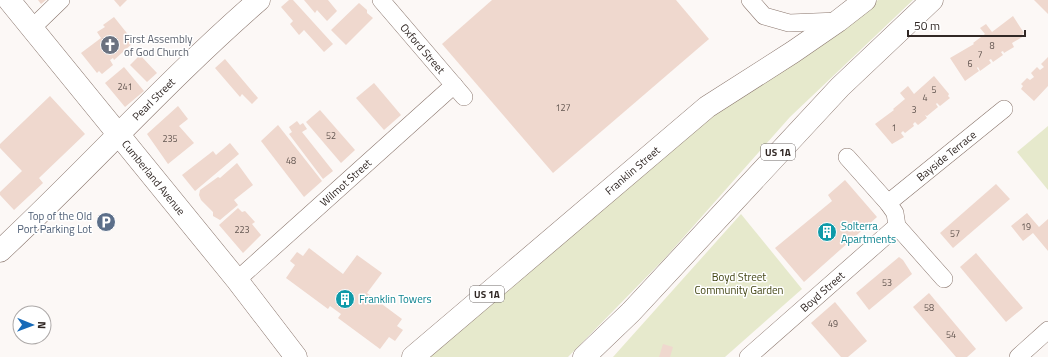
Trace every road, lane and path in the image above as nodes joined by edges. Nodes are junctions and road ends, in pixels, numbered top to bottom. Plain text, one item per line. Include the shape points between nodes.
1 (9, 0) edge
2 (61, 0) edge
3 (259, 0) edge
4 (381, 0) edge
5 (750, 0) edge
6 (865, 0) edge
7 (932, 0) edge
8 (838, 21) junction
9 (31, 29) junction
10 (459, 91) joint
11 (1004, 109) dead end
12 (118, 134) junction
13 (847, 157) dead end
14 (888, 203) junction
15 (897, 226) junction
16 (0, 251) edge
17 (944, 279) dead end
18 (237, 280) junction
19 (1048, 330) edge
20 (296, 357) edge
21 (413, 357) edge
22 (584, 357) edge
23 (748, 357) edge
24 (1018, 357) edge

1 - 9 main road, Cumberland Avenue
2 - 9 street
3 - 12 main road, Pearl Street
4 - 10 street, Oxford Street
5 - 8 street via 764,16 789,23
6 - 8 main road, Franklin Street / US 1A
7 - 22 main road, US 1A via 840,87 631,312
8 - 21 main road, Franklin Street / US 1A via 707,107
9 - 12 main road, Cumberland Avenue
10 - 18 street, Wilmot Street
11 - 14 street, Bayside Terrace
12 - 16 main road, Pearl Street via 106,149
12 - 18 main road, Cumberland Avenue
13 - 14 street
14 - 15 street via 895,213
15 - 17 street
15 - 23 street, Boyd Street
18 - 20 main road, Cumberland Avenue
19 - 24 street

